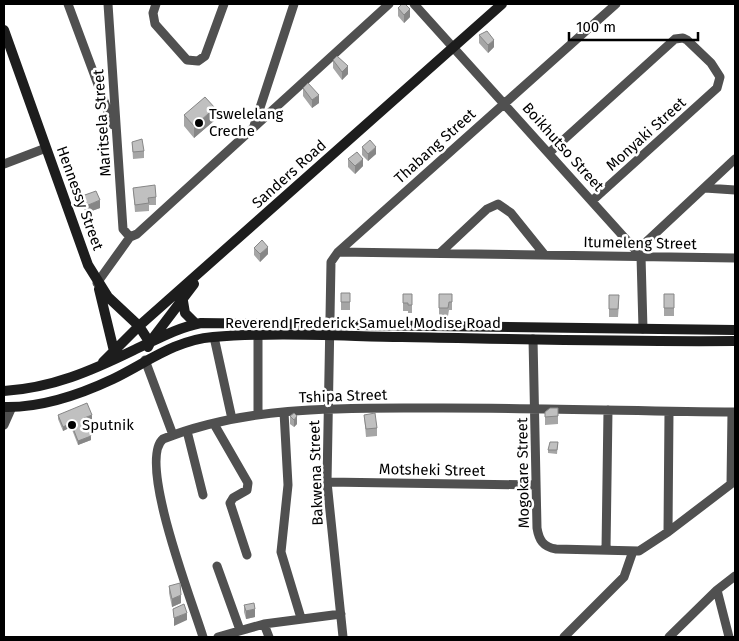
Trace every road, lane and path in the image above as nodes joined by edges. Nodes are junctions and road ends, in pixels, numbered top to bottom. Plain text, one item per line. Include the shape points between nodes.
1 (68, 4) edge
2 (108, 4) edge
3 (156, 4) edge
4 (224, 4) edge
5 (294, 4) edge
6 (389, 4) edge
7 (414, 4) edge
8 (502, 4) edge
9 (616, 4) edge
10 (4, 30) edge
11 (454, 47) junction
12 (503, 102) junction
13 (254, 127) junction
14 (116, 131) junction
15 (46, 148) junction
16 (548, 152) junction
17 (735, 159) edge
18 (4, 164) edge
19 (705, 188) junction
20 (735, 190) edge
21 (593, 200) junction
22 (130, 237) junction
23 (338, 252) junction
24 (440, 254) junction
25 (544, 254) junction
26 (641, 256) junction
27 (735, 258) edge
28 (200, 275) junction
29 (97, 283) junction
30 (183, 300) junction
31 (196, 324) junction
32 (328, 324) junction
33 (139, 326) junction
34 (643, 329) junction
35 (735, 330) edge
36 (258, 336) junction
37 (328, 336) junction
38 (214, 337) junction
39 (533, 339) junction
40 (735, 341) edge
41 (150, 343) junction
42 (114, 351) junction
43 (145, 360) junction
44 (98, 368) junction
45 (4, 390) edge
46 (8, 407) edge
47 (536, 408) junction
48 (328, 410) junction
49 (608, 410) junction
50 (284, 412) junction
51 (669, 412) junction
52 (733, 412) edge
53 (258, 414) junction
54 (232, 419) junction
55 (214, 424) junction
56 (4, 425) edge
57 (187, 431) junction
58 (173, 435) junction
59 (327, 482) junction
60 (733, 484) edge
61 (536, 486) junction
62 (203, 495) dead end
63 (668, 532) junction
64 (606, 550) junction
65 (633, 551) junction
66 (247, 555) dead end
67 (217, 566) dead end
68 (735, 576) edge
69 (717, 590) junction
70 (341, 614) junction
71 (301, 618) junction
72 (264, 624) junction
73 (240, 630) junction
74 (203, 637) edge
75 (218, 637) edge
76 (269, 637) edge
77 (343, 637) edge
78 (564, 637) edge
79 (669, 637) edge
80 (729, 637) edge

1 - 14 street
2 - 14 street, Maritsela Street
3 - 4 street via 153,13 155,24 187,60 198,61 205,56
5 - 13 street
6 - 13 street
7 - 11 street, Boikhutso Street
8 - 11 main road, Sanders Road
9 - 12 street, Thabang Street
10 - 15 main road, Hennessy Street
11 - 12 street, Boikhutso Street
11 - 28 main road, Sanders Road
12 - 16 street, Boikhutso Street
12 - 23 street, Thabang Street
13 - 22 street
14 - 22 street, Maritsela Street via 123,229
15 - 18 street
15 - 29 main road, Hennessy Street
16 - 21 street, Boikhutso Street
16 - 21 street, Monyaki Street via 675,40 687,40 712,63 720,77 717,88
17 - 19 street
19 - 20 street
19 - 26 street via 647,239
21 - 26 street, Boikhutso Street
22 - 29 street
23 - 24 street, Itumeleng Street
23 - 32 street, Thabang Street via 330,268
24 - 25 street, Itumeleng Street
24 - 25 street via 487,209 498,204 511,213
25 - 26 street, Itumeleng Street
26 - 27 street, Itumeleng Street
26 - 34 street
28 - 30 main road
28 - 33 main road, Sanders Road
29 - 33 main road, Hennessy Street
29 - 42 main road
30 - 31 main road via 185,313
30 - 41 main road
31 - 32 main road, Reverend Frederick Samuel Modise Road
31 - 41 main road, Reverend Frederick Samuel Modise Road via 172,331
32 - 34 main road, Reverend Frederick Samuel Modise Road
32 - 37 street, Thabang Street
33 - 41 main road, Hennessy Street
33 - 42 main road, Sanders Road
34 - 35 main road, Reverend Frederick Samuel Modise Road
36 - 37 main road, Reverend Frederick Samuel Modise Road
36 - 38 main road, Reverend Frederick Samuel Modise Road
36 - 53 street
37 - 39 main road, Reverend Frederick Samuel Modise Road
37 - 48 street, Bakwena Street
38 - 43 main road, Reverend Frederick Samuel Modise Road via 184,343
38 - 54 street
39 - 40 main road, Reverend Frederick Samuel Modise Road
39 - 47 street, Mogokare Street
41 - 43 main road
41 - 44 main road, Reverend Frederick Samuel Modise Road
42 - 44 main road, Sanders Road
43 - 46 main road, Reverend Frederick Samuel Modise Road via 72,396
43 - 58 street
44 - 45 main road, Reverend Frederick Samuel Modise Road via 59,383 25,390
46 - 56 street
47 - 48 street, Tshipa Street
47 - 49 street, Tshipa Street
47 - 61 street, Mogokare Street
48 - 50 street, Tshipa Street
48 - 59 street, Bakwena Street
49 - 51 street, Tshipa Street
49 - 64 street
50 - 53 street, Tshipa Street
50 - 71 street via 288,485 281,552
51 - 52 street, Tshipa Street
51 - 63 street
52 - 60 street
53 - 54 street, Tshipa Street
54 - 55 street, Tshipa Street
55 - 57 street, Tshipa Street
55 - 66 street via 248,483 247,490 230,503
57 - 58 street, Tshipa Street
57 - 62 street
58 - 74 street, Tshipa Street via 163,439 156,448 157,483 160,502
59 - 61 street, Motsheki Street
59 - 70 street, Bakwena Street
60 - 63 street
61 - 64 street, Mogokare Street via 537,528 544,545 556,549
63 - 65 street via 646,548
64 - 65 street, Mogokare Street
65 - 78 street via 624,577
67 - 73 street
68 - 69 street
69 - 79 street
69 - 80 street
70 - 71 street
70 - 77 street, Bakwena Street
71 - 72 street
72 - 73 street
72 - 76 street
73 - 75 street

